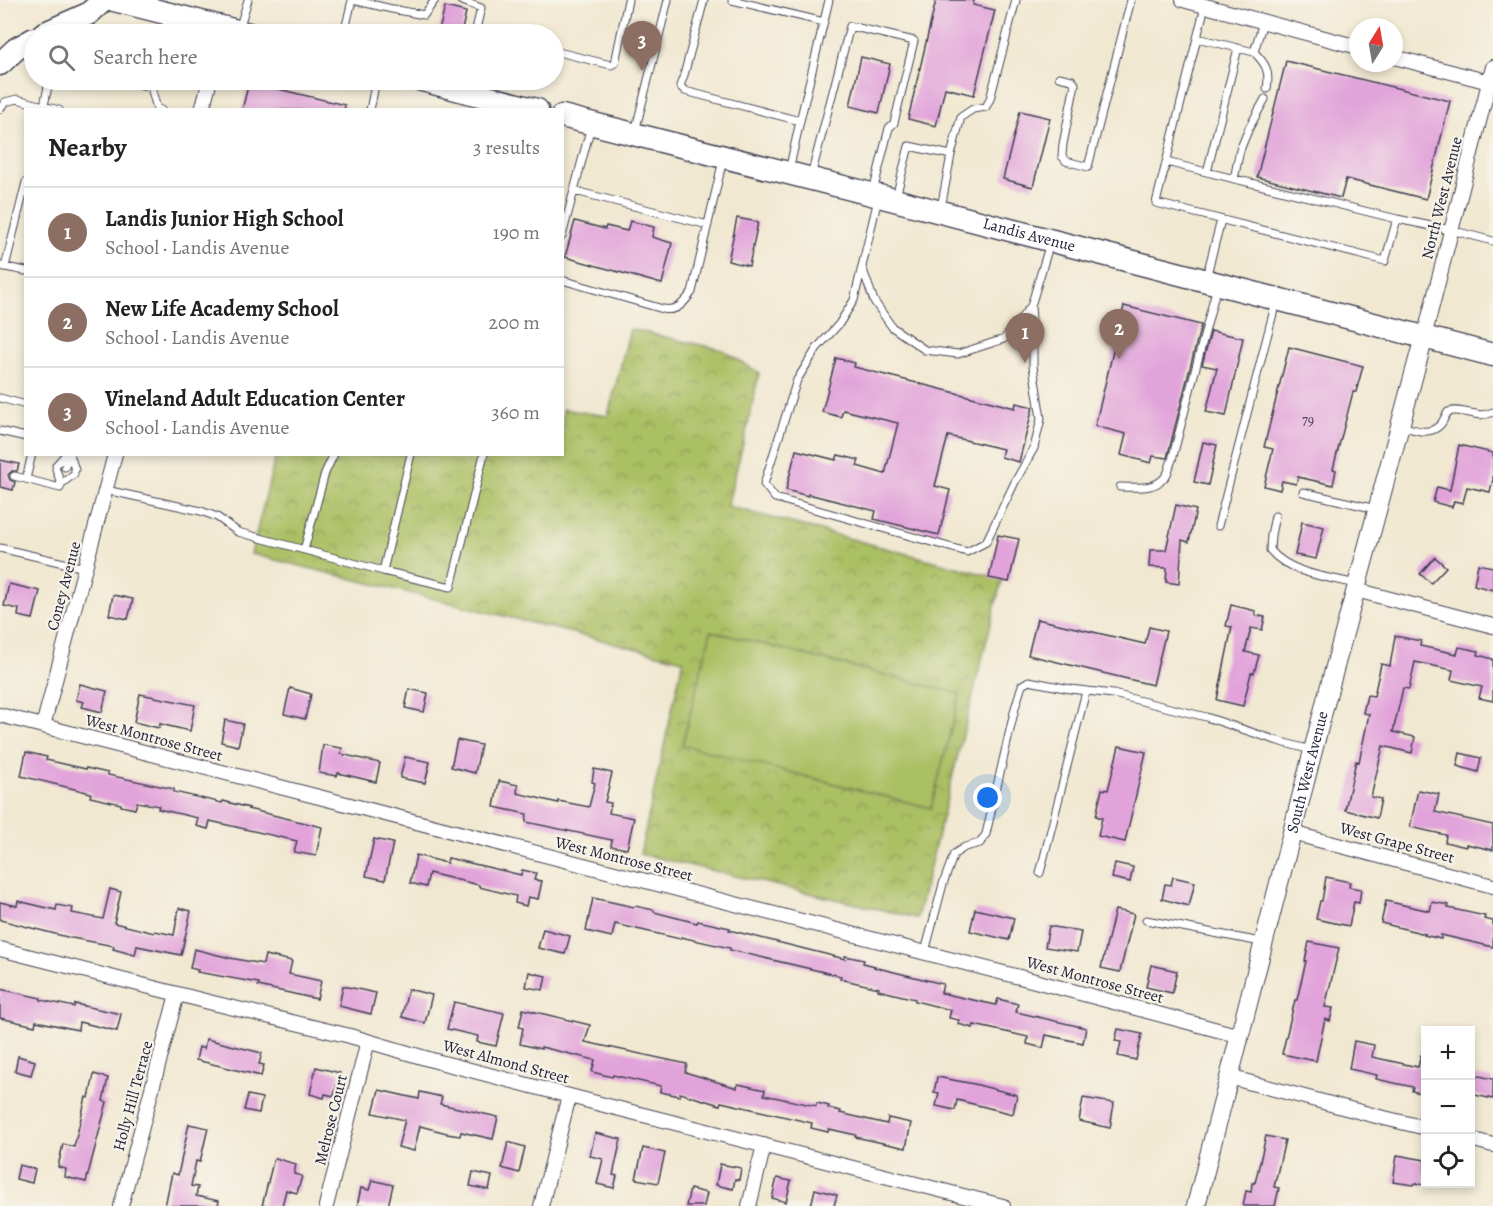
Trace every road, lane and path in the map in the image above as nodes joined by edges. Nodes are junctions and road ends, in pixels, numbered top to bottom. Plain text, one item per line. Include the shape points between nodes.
1 (104, 0) edge
2 (114, 0) edge
3 (248, 0) edge
4 (353, 0) edge
5 (435, 0) edge
6 (460, 0) edge
7 (628, 0) edge
8 (668, 0) edge
9 (704, 0) edge
10 (732, 0) edge
11 (829, 0) edge
12 (1016, 0) edge
13 (1131, 0) edge
14 (1183, 0) edge
15 (1205, 6) junction
16 (824, 22) junction
17 (1263, 22) junction
18 (66, 24) edge
19 (167, 24) edge
20 (237, 24) edge
21 (347, 24) edge
22 (477, 24) edge
23 (1197, 38) junction
24 (24, 45) edge
25 (1349, 45) edge
26 (1238, 48) junction
27 (1254, 52) junction
28 (564, 53) edge
29 (1403, 59) edge
30 (0, 64) edge
31 (1493, 67) edge
32 (1059, 77) dead end
33 (1491, 83) edge
34 (1267, 88) dead end
35 (48, 90) edge
36 (154, 90) edge
37 (207, 90) edge
38 (374, 90) edge
39 (477, 90) edge
40 (1265, 99) dead end
41 (44, 108) edge
42 (159, 108) edge
43 (203, 108) edge
44 (370, 108) edge
45 (531, 108) edge
46 (0, 109) edge
47 (564, 117) edge
48 (800, 121) junction
49 (591, 124) junction
50 (634, 135) junction
51 (951, 155) junction
52 (724, 157) junction
53 (1166, 162) junction
54 (1207, 172) junction
55 (799, 176) junction
56 (1234, 179) junction
57 (24, 189) edge
58 (574, 191) junction
59 (882, 197) junction
60 (940, 212) junction
61 (1397, 219) junction
62 (1221, 220) junction
63 (708, 225) junction
64 (564, 228) edge
65 (1451, 230) junction
66 (1050, 241) junction
67 (1493, 241) edge
68 (3, 266) edge
69 (862, 267) junction
70 (24, 271) edge
71 (564, 281) edge
72 (1212, 283) junction
73 (1276, 299) junction
74 (1031, 306) junction
75 (1424, 337) junction
76 (1493, 355) edge
77 (0, 399) edge
78 (24, 405) edge
79 (1493, 412) edge
80 (1400, 426) junction
81 (0, 431) edge
82 (24, 437) edge
83 (32, 456) edge
84 (67, 456) edge
85 (69, 456) edge
86 (114, 456) edge
87 (333, 456) edge
88 (411, 456) edge
89 (484, 456) edge
90 (14, 476) dead end
91 (26, 479) junction
92 (61, 484) junction
93 (1120, 487) dead end
94 (106, 490) junction
95 (1303, 492) dead end
96 (1377, 509) junction
97 (1275, 516) dead end
98 (1218, 526) dead end
99 (0, 548) edge
100 (304, 550) junction
101 (86, 568) junction
102 (383, 571) junction
103 (1357, 587) junction
104 (1493, 626) edge
105 (1086, 691) junction
106 (0, 715) edge
107 (43, 726) junction
108 (1313, 751) junction
109 (1292, 833) junction
110 (1040, 873) dead end
111 (1493, 886) edge
112 (1146, 920) dead end
113 (1264, 943) junction
114 (0, 949) edge
115 (925, 953) junction
116 (177, 994) junction
117 (1240, 1036) junction
118 (368, 1041) junction
119 (1229, 1077) junction
120 (569, 1096) junction
121 (1421, 1127) edge
122 (1475, 1140) edge
123 (764, 1145) junction
124 (1493, 1145) edge
125 (121, 1206) edge
126 (326, 1206) edge
127 (541, 1206) edge
128 (749, 1206) edge
129 (1003, 1206) edge
130 (1196, 1206) edge

1 - 18 main road via 88,14
2 - 19 main road
3 - 20 lane
4 - 5 lane via 424,15
4 - 21 lane
6 - 22 lane via 481,8
7 - 28 lane via 615,63
8 - 50 lane
9 - 48 lane via 680,86 685,91
10 - 16 lane
11 - 16 lane
12 - 51 lane via 990,99 986,107 961,117
13 - 32 lane via 1089,167 1066,161 1062,156 1075,84
14 - 15 street
15 - 17 street
15 - 23 lane
16 - 48 lane
17 - 25 street
17 - 27 lane
23 - 26 lane
23 - 53 lane
24 - 30 main road
26 - 27 lane
26 - 54 lane
27 - 34 lane via 1264,63 1269,78
29 - 33 street
31 - 33 street, North West Avenue
33 - 65 street, North West Avenue
35 - 41 lane
36 - 42 lane
37 - 43 street
38 - 44 lane
39 - 45 main road
40 - 56 lane via 1240,150
41 - 46 lane via 17,99 5,102
47 - 49 main road, Landis Avenue
48 - 55 lane
49 - 50 main road, Landis Avenue
49 - 58 lane
50 - 52 main road, Landis Avenue
51 - 59 lane via 909,146
51 - 60 lane
52 - 55 main road, Landis Avenue
52 - 63 lane
53 - 54 lane
53 - 62 lane via 1156,203
54 - 56 lane
55 - 59 main road, Landis Avenue
55 - 59 lane via 850,26 914,41 894,123 889,128
56 - 61 lane
57 - 68 lane
58 - 63 lane
58 - 64 lane
59 - 60 main road, Landis Avenue
59 - 69 lane
60 - 66 main road, Landis Avenue
61 - 62 lane via 1385,261
61 - 65 lane
62 - 72 lane
63 - 71 lane via 692,292 671,310
65 - 67 lane
65 - 75 street, North West Avenue
66 - 72 main road, Landis Avenue
66 - 74 lane
68 - 70 lane
69 - 74 lane via 873,301 891,327 925,350 958,354 1004,339
69 - 74 lane via 854,300 796,380 764,484 775,498 967,552 986,542 1034,448 1041,419 1033,366
72 - 73 main road, Landis Avenue
72 - 93 lane via 1167,474 1159,483 1145,488
73 - 75 main road, Landis Avenue
73 - 98 lane
75 - 76 main road, Landis Avenue
75 - 80 street, South West Avenue
77 - 78 lane
79 - 80 lane via 1482,416 1448,412 1440,426 1430,431
80 - 96 street, South West Avenue
81 - 82 lane
83 - 91 lane
84 - 92 lane via 60,468
85 - 92 lane via 74,472
86 - 94 street, Coney Avenue
87 - 100 lane
88 - 102 lane
89 - 102 lane via 452,587
90 - 91 lane
91 - 92 lane via 60,488
94 - 100 lane via 201,511 238,532
94 - 101 street, Coney Avenue
95 - 96 lane
96 - 103 street, South West Avenue
97 - 103 lane via 1270,550 1277,558
99 - 101 lane
100 - 102 lane
101 - 107 street, Coney Avenue
103 - 104 street
103 - 108 street, South West Avenue
105 - 108 lane via 1206,717
105 - 110 lane
105 - 115 lane via 1029,681 1022,685 986,834 980,843 954,854
106 - 107 street, West Montrose Street
107 - 115 street, West Montrose Street
108 - 109 street, South West Avenue
109 - 111 street, West Grape Street
109 - 113 street, South West Avenue
112 - 113 lane
113 - 117 street, South West Avenue
114 - 116 street, West Almond Street
115 - 117 street, West Montrose Street
116 - 118 street, West Almond Street
116 - 125 street, Holly Hill Terrace
117 - 119 street, South West Avenue
118 - 120 street, West Almond Street
118 - 126 street, Melrose Court
119 - 121 street
119 - 130 street, South West Avenue
120 - 123 street, West Almond Street
120 - 127 street
122 - 124 street
123 - 128 street
123 - 129 street, West Almond Street

